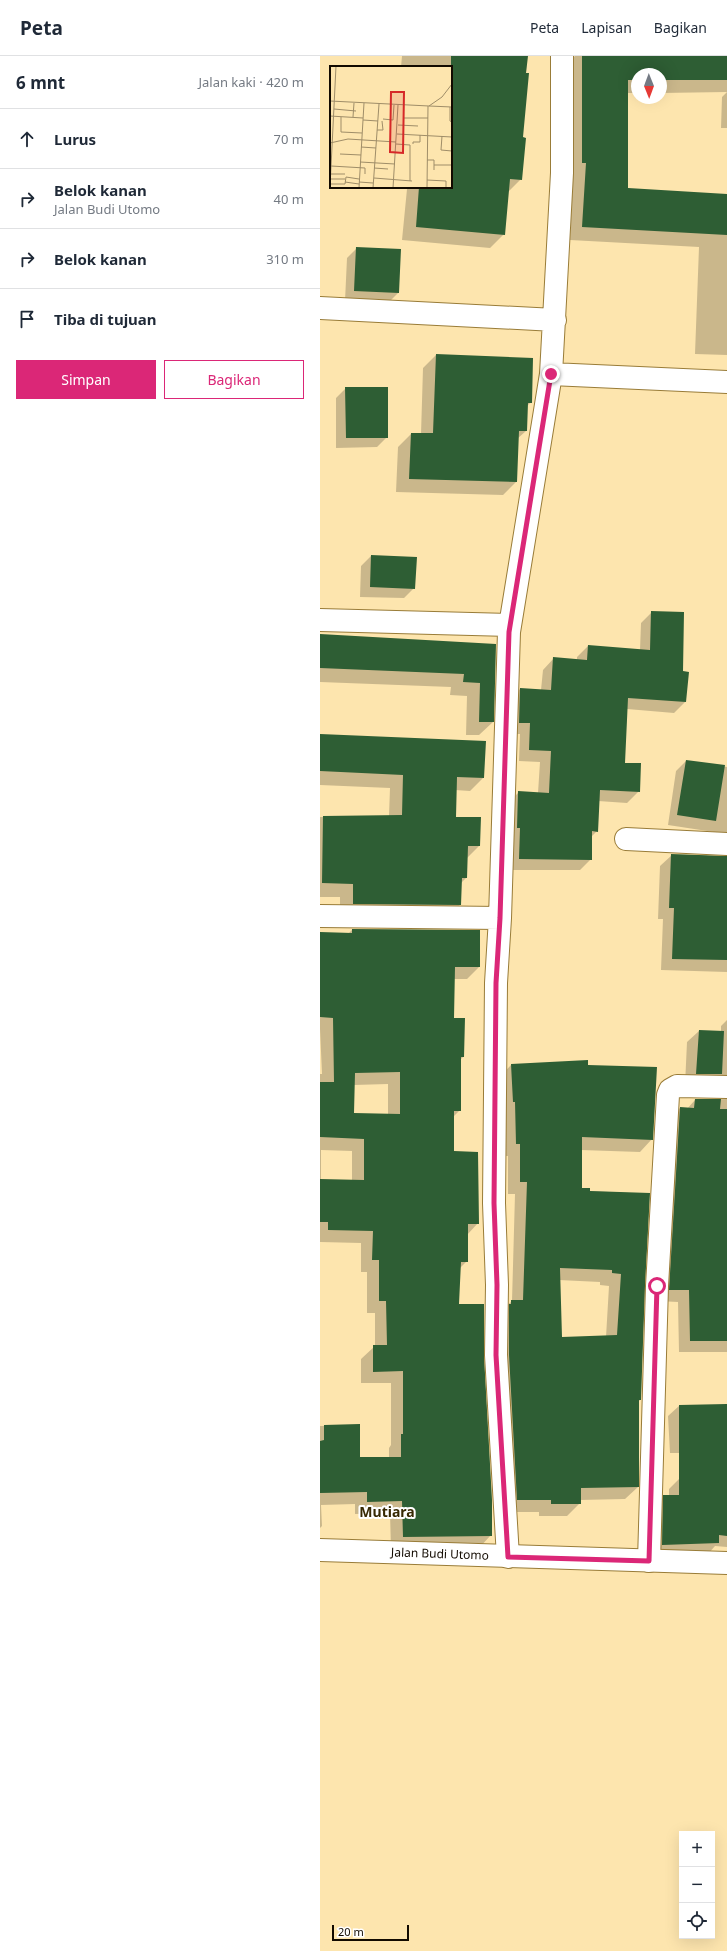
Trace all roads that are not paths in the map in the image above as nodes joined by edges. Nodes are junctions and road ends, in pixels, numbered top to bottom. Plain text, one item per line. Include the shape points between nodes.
1 (562, 56) edge
2 (320, 308) edge
3 (555, 320) junction
4 (551, 374) junction
5 (727, 382) edge
6 (320, 620) edge
7 (510, 625) junction
8 (626, 839) dead end
9 (727, 844) edge
10 (320, 916) edge
11 (500, 918) junction
12 (727, 1087) edge
13 (320, 1550) edge
14 (508, 1557) junction
15 (649, 1561) junction
16 (727, 1563) edge

1 - 3 street via 562,173
2 - 3 street
3 - 4 street
4 - 5 street
4 - 7 street
6 - 7 street
7 - 11 street
8 - 9 street
10 - 11 street
11 - 14 street via 496,983 494,1203 496,1355
12 - 15 street via 677,1086 670,1090 668,1096 657,1286
13 - 14 street, Jalan Budi Utomo
14 - 15 street, Jalan Budi Utomo
15 - 16 street, Jalan Budi Utomo

